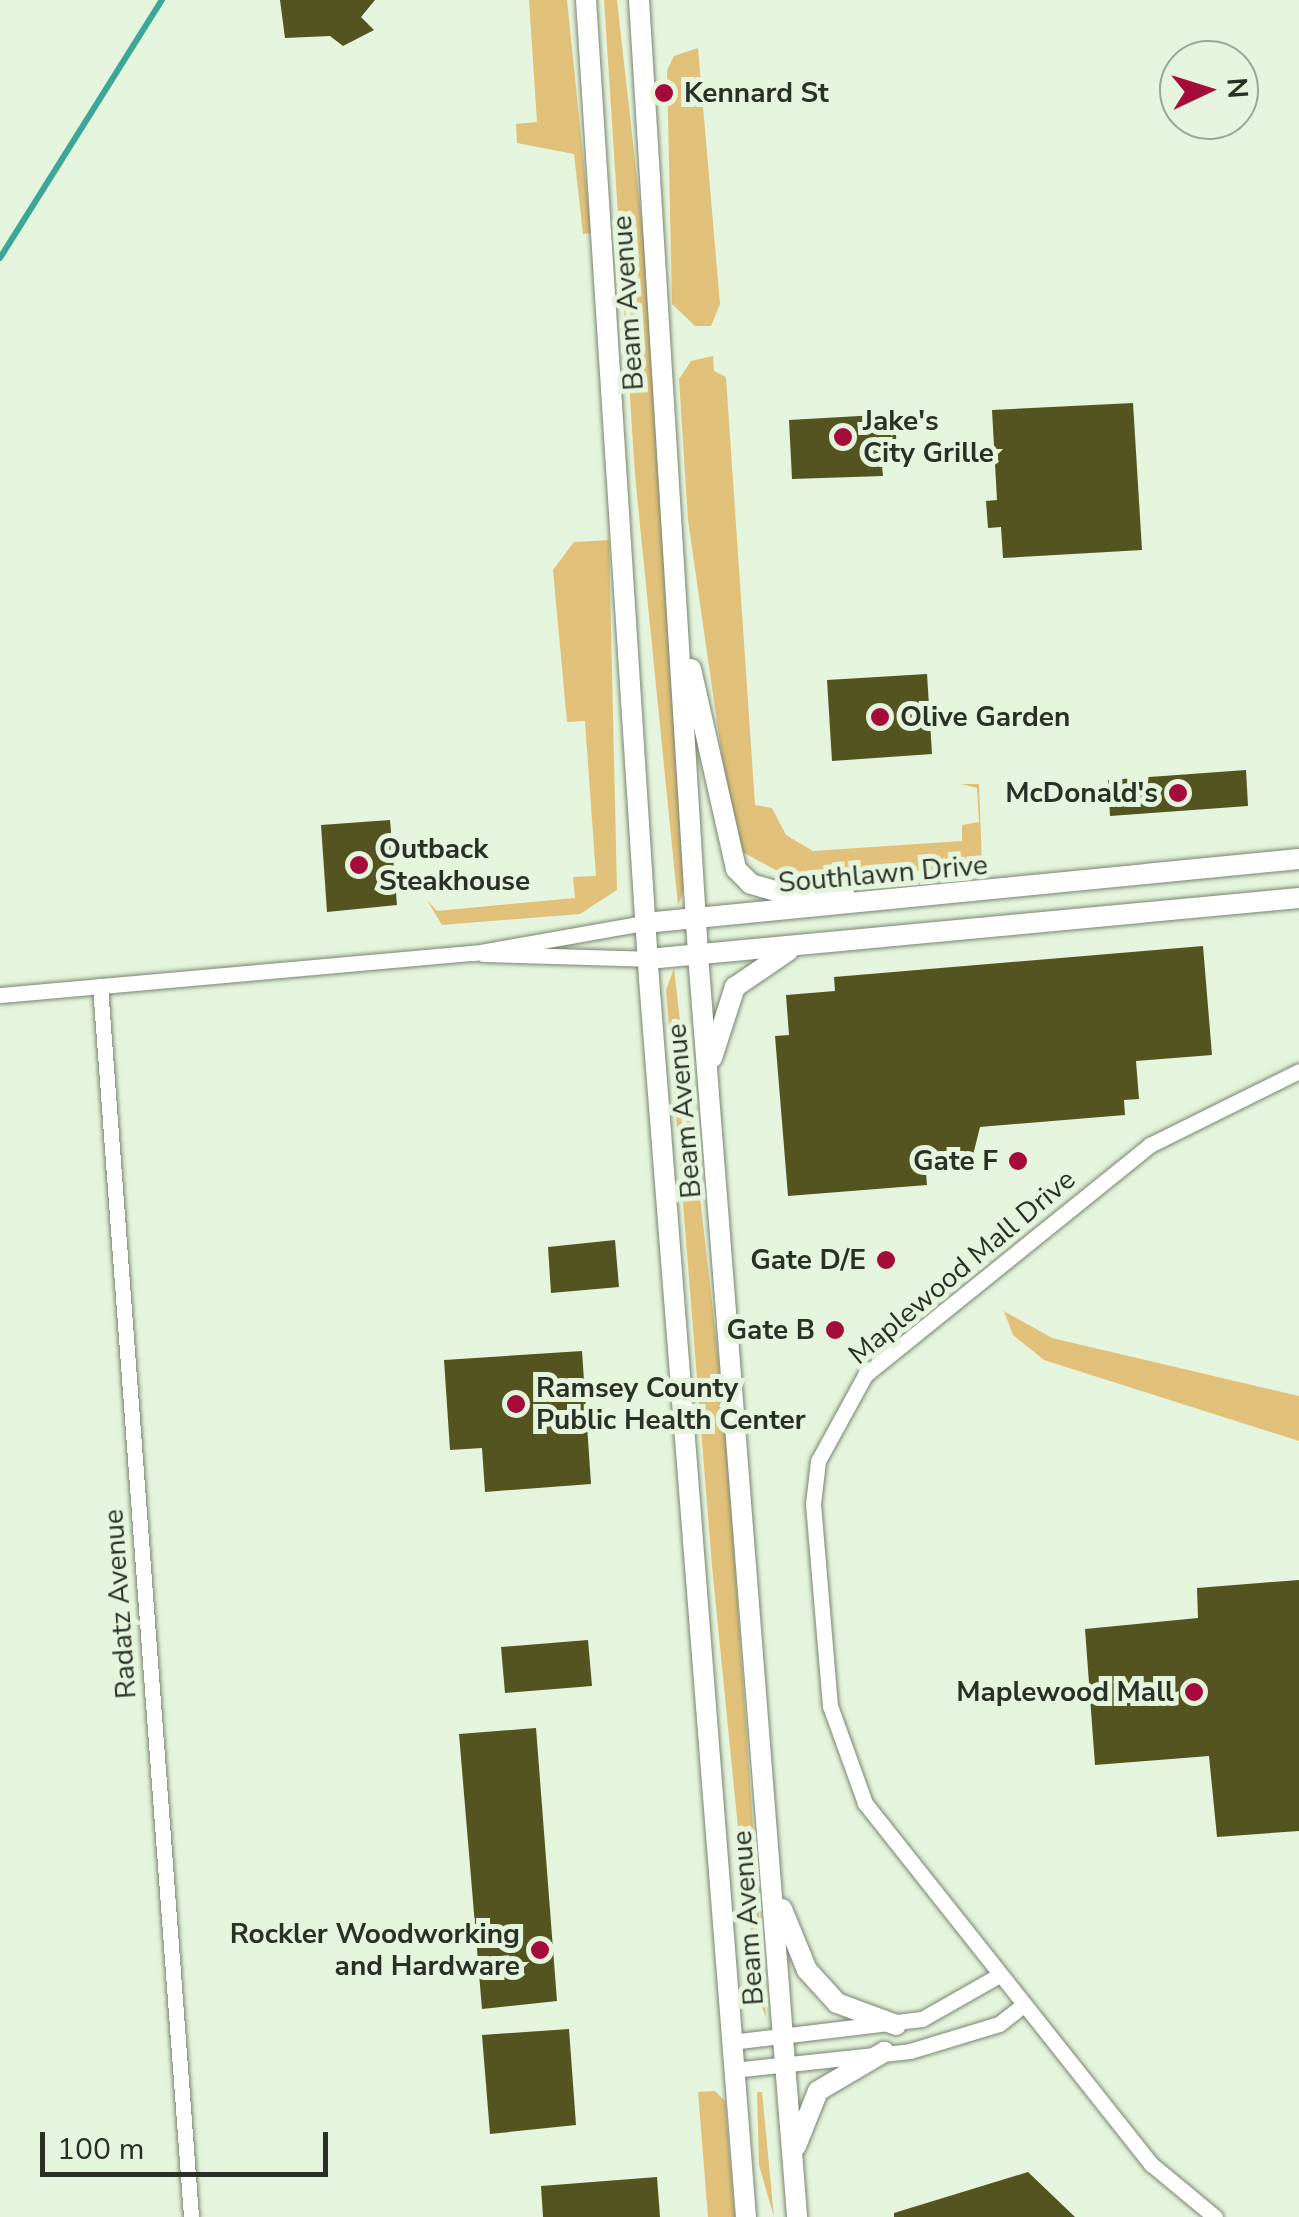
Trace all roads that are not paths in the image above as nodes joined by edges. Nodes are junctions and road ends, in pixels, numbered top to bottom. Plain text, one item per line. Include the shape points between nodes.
1 (586, 0) edge
2 (639, 0) edge
3 (676, 598) junction
4 (1299, 859) edge
5 (916, 898) junction
6 (1299, 898) edge
7 (695, 919) junction
8 (645, 923) junction
9 (798, 946) junction
10 (474, 953) junction
11 (698, 955) junction
12 (648, 959) junction
13 (100, 986) junction
14 (0, 995) edge
15 (709, 1070) junction
16 (1299, 1072) edge
17 (774, 1886) junction
18 (996, 1976) junction
19 (1021, 2007) junction
20 (896, 2025) junction
21 (783, 2035) junction
22 (731, 2042) junction
23 (884, 2052) junction
24 (785, 2059) junction
25 (733, 2070) junction
26 (793, 2157) junction
27 (190, 2217) edge
28 (746, 2217) edge
29 (797, 2217) edge
30 (1216, 2217) edge

1 - 8 street, Beam Avenue
2 - 3 street, Beam Avenue
3 - 5 street via 724,847 736,869 751,884 785,894
3 - 7 street, Beam Avenue
4 - 5 street, Southlawn Drive
5 - 7 street, Southlawn Drive
6 - 9 street, Southlawn Drive
7 - 8 street, Southlawn Drive
7 - 11 street, Beam Avenue
8 - 10 street, Southlawn Drive
8 - 12 street, Beam Avenue
9 - 11 street, Southlawn Drive
9 - 15 street via 736,986
10 - 12 street, Southlawn Drive
10 - 13 street, Southlawn Drive
11 - 12 street, Southlawn Drive
11 - 15 street, Beam Avenue
12 - 22 street, Beam Avenue
13 - 14 street, Southlawn Drive
13 - 27 street, Radatz Avenue
15 - 17 street, Beam Avenue
16 - 18 street, Maplewood Mall Drive via 1177,1126 1005,1260 865,1375 818,1461 821,1649 849,1768 884,1832
17 - 20 street via 807,1970 837,2002
17 - 21 street, Beam Avenue
18 - 19 street, Maplewood Mall Drive
18 - 20 street via 950,2010
19 - 23 street via 963,2037
19 - 30 street, Maplewood Mall Drive via 1158,2172
20 - 21 street
21 - 22 street
21 - 24 street, Beam Avenue
22 - 25 street, Beam Avenue
23 - 24 street
23 - 26 street via 818,2091
24 - 25 street
24 - 26 street, Beam Avenue
25 - 28 street, Beam Avenue
26 - 29 street, Beam Avenue

